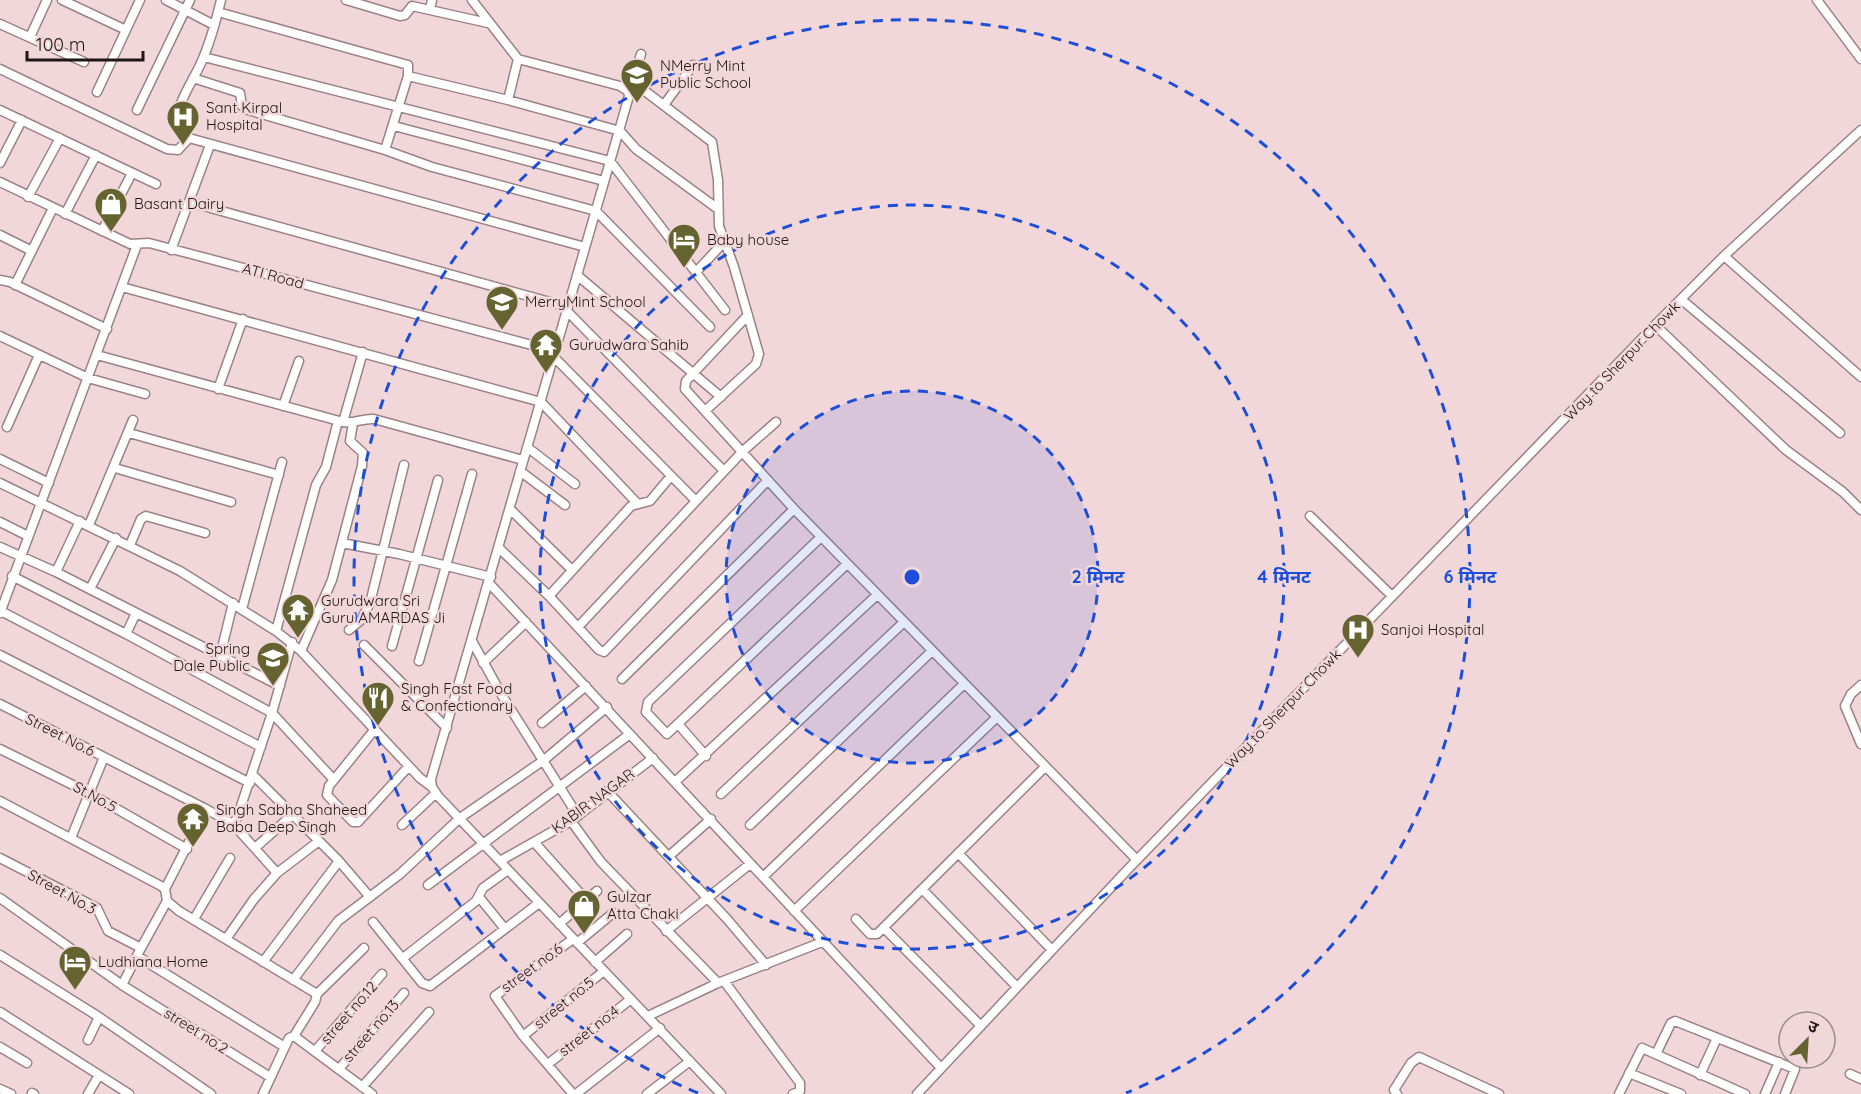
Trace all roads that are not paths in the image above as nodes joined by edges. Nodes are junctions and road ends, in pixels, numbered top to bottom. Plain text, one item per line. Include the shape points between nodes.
1 (47, 0) edge
2 (62, 0) edge
3 (140, 0) edge
4 (166, 0) edge
5 (190, 0) edge
6 (221, 0) edge
7 (346, 0) edge
8 (472, 0) edge
9 (1817, 0) edge
10 (431, 5) edge
11 (185, 10) junction
12 (218, 12) junction
13 (488, 23) junction
14 (0, 24) edge
15 (214, 25) junction
16 (126, 30) junction
17 (30, 37) junction
18 (641, 54) dead end
19 (204, 57) junction
20 (518, 59) junction
21 (1861, 59) edge
22 (84, 62) dead end
23 (693, 64) dead end
24 (0, 69) edge
25 (408, 76) junction
26 (193, 78) junction
27 (633, 82) junction
28 (97, 92) dead end
29 (629, 93) junction
30 (508, 100) junction
31 (664, 105) junction
32 (400, 107) junction
33 (0, 110) edge
34 (137, 110) dead end
35 (22, 120) junction
36 (394, 126) junction
37 (1861, 130) edge
38 (620, 131) junction
39 (60, 138) junction
40 (189, 138) junction
41 (210, 145) junction
42 (385, 150) junction
43 (96, 155) junction
44 (610, 161) junction
45 (0, 163) edge
46 (132, 172) junction
47 (604, 181) junction
48 (0, 182) edge
49 (156, 184) dead end
50 (28, 196) junction
51 (189, 202) junction
52 (53, 208) junction
53 (718, 209) junction
54 (596, 211) junction
55 (65, 214) junction
56 (102, 231) junction
57 (0, 235) edge
58 (725, 241) junction
59 (137, 244) junction
60 (585, 247) junction
61 (171, 250) junction
62 (32, 251) junction
63 (1724, 256) junction
64 (696, 272) junction
65 (577, 275) junction
66 (0, 280) edge
67 (15, 285) junction
68 (122, 287) junction
69 (1682, 300) junction
70 (567, 309) junction
71 (725, 310) dead end
72 (748, 315) junction
73 (243, 320) junction
74 (1655, 325) junction
75 (710, 327) dead end
76 (107, 329) junction
77 (0, 336) edge
78 (363, 352) junction
79 (554, 354) junction
80 (39, 355) junction
81 (97, 356) junction
82 (299, 361) dead end
83 (694, 372) junction
84 (1861, 377) edge
85 (88, 378) junction
86 (218, 389) junction
87 (145, 394) dead end
88 (721, 397) junction
89 (541, 402) junction
90 (283, 406) junction
91 (705, 411) junction
92 (133, 420) dead end
93 (340, 421) junction
94 (776, 422) dead end
95 (353, 423) junction
96 (7, 427) dead end
97 (129, 433) junction
98 (1840, 433) dead end
99 (527, 447) junction
100 (743, 451) junction
101 (0, 459) edge
102 (523, 460) junction
103 (282, 462) dead end
104 (404, 465) dead end
105 (115, 468) junction
106 (520, 471) junction
107 (724, 471) junction
108 (472, 474) dead end
109 (279, 475) junction
110 (671, 476) junction
111 (438, 480) dead end
112 (768, 480) junction
113 (0, 483) edge
114 (49, 483) junction
115 (575, 484) dead end
116 (696, 501) junction
117 (231, 502) dead end
118 (41, 503) junction
119 (636, 503) junction
120 (565, 505) dead end
121 (510, 509) junction
122 (794, 509) junction
123 (1861, 510) edge
124 (1310, 516) dead end
125 (80, 521) junction
126 (0, 522) edge
127 (89, 525) junction
128 (205, 533) dead end
129 (28, 536) junction
130 (821, 537) junction
131 (116, 538) junction
132 (342, 543) junction
133 (130, 545) junction
134 (0, 547) edge
135 (499, 548) junction
136 (383, 551) junction
137 (20, 557) junction
138 (417, 558) junction
139 (847, 564) junction
140 (448, 565) junction
141 (572, 570) junction
142 (56, 572) junction
143 (12, 576) junction
144 (490, 580) junction
145 (90, 589) junction
146 (3, 594) edge
147 (877, 595) junction
148 (549, 596) junction
149 (1392, 596) junction
150 (233, 603) junction
151 (242, 609) junction
152 (0, 612) edge
153 (136, 613) junction
154 (526, 622) junction
155 (904, 622) junction
156 (578, 627) junction
157 (349, 630) dead end
158 (276, 631) junction
159 (126, 634) junction
160 (472, 641) junction
161 (292, 642) junction
162 (364, 645) dead end
163 (392, 646) dead end
164 (302, 651) junction
165 (932, 651) junction
166 (0, 655) edge
167 (220, 656) junction
168 (419, 661) dead end
169 (483, 663) junction
170 (621, 679) dead end
171 (964, 684) junction
172 (1861, 685) edge
173 (280, 686) junction
174 (586, 686) junction
175 (0, 704) edge
176 (607, 707) junction
177 (272, 713) junction
178 (996, 718) junction
179 (542, 723) dead end
180 (678, 724) junction
181 (447, 728) junction
182 (375, 729) junction
183 (630, 734) junction
184 (1861, 744) edge
185 (261, 747) junction
186 (0, 749) edge
187 (706, 756) junction
188 (104, 757) junction
189 (653, 758) junction
190 (544, 760) junction
191 (409, 766) junction
192 (1045, 767) junction
193 (251, 778) junction
194 (334, 780) junction
195 (676, 782) junction
196 (559, 788) junction
197 (434, 790) junction
198 (608, 792) junction
199 (89, 793) junction
200 (721, 794) dead end
201 (0, 801) edge
202 (206, 809) junction
203 (292, 814) junction
204 (460, 818) junction
205 (574, 818) junction
206 (711, 819) junction
207 (233, 824) junction
208 (402, 825) dead end
209 (750, 825) dead end
210 (71, 838) junction
211 (319, 841) junction
212 (534, 842) junction
213 (483, 843) junction
214 (255, 848) junction
215 (187, 849) junction
216 (958, 853) junction
217 (669, 856) junction
218 (0, 858) edge
219 (230, 858) dead end
220 (1137, 860) junction
221 (339, 861) junction
222 (500, 861) junction
223 (750, 864) junction
224 (508, 870) junction
225 (277, 873) junction
226 (763, 877) junction
227 (428, 885) dead end
228 (165, 889) junction
229 (922, 889) junction
230 (597, 891) dead end
231 (369, 896) junction
232 (479, 897) junction
233 (0, 898) edge
234 (708, 898) junction
235 (586, 900) junction
236 (166, 901) junction
237 (539, 903) junction
238 (794, 911) junction
239 (613, 913) dead end
240 (194, 919) junction
241 (856, 920) dead end
242 (373, 922) dead end
243 (559, 924) junction
244 (884, 928) junction
245 (505, 929) junction
246 (666, 931) junction
247 (627, 934) dead end
248 (226, 939) junction
249 (575, 941) junction
250 (822, 942) junction
251 (364, 948) dead end
252 (1052, 950) junction
253 (139, 952) junction
254 (0, 955) edge
255 (402, 958) junction
256 (263, 962) junction
257 (595, 962) junction
258 (766, 965) junction
259 (604, 971) junction
260 (382, 974) dead end
261 (293, 980) junction
262 (721, 982) junction
263 (122, 984) junction
264 (1017, 987) junction
265 (404, 993) dead end
266 (317, 994) junction
267 (631, 999) junction
268 (0, 1012) edge
269 (429, 1012) dead end
270 (648, 1016) junction
271 (99, 1017) junction
272 (981, 1026) junction
273 (660, 1028) junction
274 (294, 1036) junction
275 (523, 1036) junction
276 (1716, 1038) junction
277 (88, 1040) dead end
278 (283, 1046) junction
279 (0, 1047) edge
280 (315, 1052) junction
281 (1656, 1054) junction
282 (690, 1060) junction
283 (1777, 1061) edge
284 (27, 1063) dead end
285 (548, 1064) junction
286 (1777, 1067) edge
287 (941, 1068) junction
288 (339, 1069) junction
289 (1794, 1070) edge
290 (1629, 1073) junction
291 (1850, 1074) dead end
292 (99, 1075) junction
293 (1701, 1075) junction
294 (270, 1077) junction
295 (1861, 1079) edge
296 (0, 1089) edge
297 (367, 1091) edge
298 (11, 1094) edge
299 (88, 1094) edge
300 (129, 1094) edge
301 (211, 1094) edge
302 (263, 1094) edge
303 (575, 1094) edge
304 (647, 1094) edge
305 (722, 1094) edge
306 (793, 1094) edge
307 (917, 1094) edge
308 (1397, 1094) edge
309 (1499, 1094) edge
310 (1619, 1094) edge
311 (1681, 1094) edge
312 (1745, 1094) edge
313 (1765, 1094) edge
314 (1785, 1094) edge

1 - 17 street
2 - 16 street
3 - 16 street
4 - 11 street
5 - 11 street
6 - 12 street
7 - 10 street via 400,16 412,6
8 - 13 street
9 - 21 street
10 - 13 street
11 - 15 street
11 - 34 street
12 - 15 street
12 - 25 street via 404,63 410,68
13 - 20 street
14 - 17 street
15 - 19 street
16 - 28 street
17 - 22 street
18 - 27 street
19 - 26 street
19 - 32 street
20 - 29 street via 621,86
20 - 30 street
23 - 31 street
24 - 40 street via 167,149 178,150
25 - 30 street
25 - 32 street
26 - 40 street via 183,95 176,128
26 - 42 street via 240,93 242,106 248,110
27 - 29 street
27 - 31 street
29 - 38 street
30 - 38 street
31 - 53 street via 712,142
32 - 36 street
32 - 44 street
33 - 35 street
35 - 39 street
35 - 45 street
36 - 42 street
36 - 47 street
37 - 63 street, Way to Sherpur Chowk
38 - 44 street
38 - 53 street via 636,149
39 - 43 street
39 - 50 street
40 - 41 street
41 - 51 street
41 - 60 street
42 - 54 street via 432,167
43 - 46 street
43 - 55 street
44 - 47 street
44 - 64 street
46 - 49 street
46 - 56 street
47 - 54 street
48 - 50 street, ATI Road
50 - 52 street, ATI Road
51 - 61 street
51 - 70 street
52 - 55 street, ATI Road
52 - 62 street
53 - 58 street
54 - 60 street
54 - 75 street
55 - 56 street, ATI Road
56 - 59 street, ATI Road via 125,243
57 - 62 street
58 - 64 street
58 - 72 street
59 - 61 street, ATI Road via 149,243
59 - 68 street
60 - 65 street
61 - 79 street, ATI Road
62 - 67 street
63 - 69 street, Way to Sherpur Chowk
63 - 84 street
64 - 71 street
65 - 70 street
65 - 83 street
66 - 67 street
67 - 76 street
68 - 73 street
68 - 76 street
69 - 74 street, Way to Sherpur Chowk
69 - 98 street
70 - 79 street
70 - 107 street
72 - 83 street
72 - 88 street via 759,359
73 - 78 street
73 - 86 street
74 - 123 street via 1786,450
74 - 149 street, Way to Sherpur Chowk
76 - 81 street
77 - 80 street
78 - 89 street
78 - 93 street
79 - 89 street
79 - 110 street
80 - 85 street
80 - 96 street
81 - 85 street
81 - 86 street
82 - 90 street
83 - 88 street
83 - 91 street via 684,387
85 - 87 street
85 - 114 street
86 - 90 street
88 - 91 street
89 - 99 street
89 - 119 street
90 - 93 street
91 - 100 street
92 - 97 street
93 - 95 street
93 - 158 street via 326,467 316,485
94 - 100 street
95 - 102 street via 375,419
95 - 132 street via 350,441 364,458
97 - 105 street
97 - 109 street
99 - 102 street
99 - 115 street
100 - 107 street
100 - 112 street
101 - 114 street
102 - 106 street
103 - 109 street
104 - 136 street
105 - 117 street
105 - 127 street
106 - 120 street
106 - 121 street
107 - 116 street
108 - 140 street
109 - 151 street
110 - 116 street
110 - 119 street via 650,501
111 - 138 street
112 - 122 street
112 - 156 street via 604,652
113 - 118 street
114 - 118 street
116 - 156 street
118 - 125 street
118 - 129 street
119 - 141 street
121 - 135 street
121 - 141 street
122 - 130 street
122 - 170 street
124 - 149 street
125 - 127 street
125 - 142 street
126 - 129 street
127 - 131 street
128 - 133 street via 146,516
129 - 137 street
130 - 139 street
130 - 180 street via 646,706 646,712 664,734
131 - 133 street
131 - 145 street
132 - 136 street
132 - 164 street via 332,580
133 - 150 street
134 - 137 street
135 - 144 street
135 - 148 street
136 - 138 street
136 - 157 street via 368,609
137 - 142 street
137 - 143 street
138 - 140 street
138 - 163 street
139 - 147 street
139 - 180 street
140 - 144 street
140 - 168 street
141 - 148 street
142 - 145 street
143 - 146 street
143 - 159 street
144 - 154 street
144 - 160 street
145 - 153 street
146 - 152 street
147 - 155 street
147 - 187 street
148 - 156 street
149 - 220 street, Way to Sherpur Chowk
150 - 151 street
150 - 167 street
151 - 158 street
152 - 185 street
153 - 159 street
153 - 167 street
154 - 169 street
154 - 174 street
155 - 165 street
155 - 200 street
158 - 161 street
159 - 177 street
160 - 169 street
160 - 181 street
161 - 164 street
161 - 173 street
162 - 181 street
164 - 182 street
165 - 171 street
165 - 209 street
166 - 193 street
167 - 173 street
169 - 190 street
171 - 178 street
171 - 226 street
172 - 184 street via 1845,706
173 - 177 street
174 - 176 street
174 - 179 street
175 - 188 street, Street No.6
176 - 183 street
176 - 190 street
177 - 185 street
177 - 194 street
178 - 192 street
178 - 238 street
180 - 187 street
181 - 197 street
182 - 191 street
182 - 194 street
183 - 189 street
183 - 196 street
185 - 193 street
186 - 199 street, St.No.5
187 - 195 street
188 - 199 street
188 - 202 street, Street No.6
189 - 195 street
189 - 198 street, KABIR NAGAR
190 - 196 street
190 - 204 street
191 - 194 street via 358,822 353,822 327,795
191 - 197 street
192 - 216 street
192 - 220 street
193 - 203 street
193 - 207 street
195 - 206 street
196 - 205 street
196 - 213 street
197 - 204 street
197 - 208 street
198 - 205 street, KABIR NAGAR
198 - 217 street
199 - 210 street
199 - 215 street, St.No.5
201 - 210 street
202 - 207 street, Street No.6
202 - 215 street
203 - 211 street
203 - 214 street
204 - 213 street
204 - 231 street via 400,874
205 - 212 street, KABIR NAGAR
205 - 246 street via 601,861
206 - 217 street
206 - 223 street
207 - 214 street, Street No.6
210 - 228 street
211 - 221 street
211 - 225 street
212 - 222 street, KABIR NAGAR
212 - 235 street
213 - 222 street
213 - 227 street
214 - 225 street, Street No.6
215 - 228 street
216 - 229 street
216 - 252 street
217 - 234 street
218 - 253 street, Street No.3 via 96,908 108,931
219 - 240 street
220 - 252 street, Way to Sherpur Chowk
221 - 231 street
221 - 256 street
222 - 224 street
223 - 226 street
223 - 234 street
224 - 232 street via 487,885
224 - 237 street
225 - 248 street
226 - 238 street
228 - 236 street
229 - 244 street
229 - 264 street
230 - 235 street
231 - 261 street via 338,921
232 - 245 street
232 - 255 street
233 - 263 street, street no.2
234 - 246 street
234 - 258 street
235 - 243 street
236 - 240 street
236 - 253 street
237 - 243 street
237 - 245 street
238 - 250 street
239 - 249 street, street no.6
240 - 248 street
241 - 244 street via 873,935
242 - 255 street
243 - 249 street
244 - 272 street
245 - 255 street via 434,985 422,983
246 - 262 street
247 - 257 street
248 - 256 street
249 - 257 street
249 - 275 street, street no.6 via 496,995
250 - 258 street
250 - 287 street
251 - 266 street
252 - 264 street, Way to Sherpur Chowk
253 - 263 street
253 - 278 street, Street No.3
254 - 271 street
256 - 261 street
257 - 259 street
258 - 262 street
259 - 267 street
259 - 275 street, street no.5
260 - 280 street, street no.12
261 - 266 street
262 - 270 street
262 - 306 street via 800,1083 800,1091
263 - 294 street, street no.2
264 - 272 street, Way to Sherpur Chowk
265 - 288 street, street no.13
266 - 274 street
267 - 270 street
267 - 285 street, street no.4
268 - 292 street
269 - 297 street
270 - 273 street
271 - 277 street
271 - 301 street
272 - 287 street, Way to Sherpur Chowk
273 - 282 street
273 - 303 street
274 - 278 street
274 - 280 street
275 - 285 street
276 - 281 street via 1673,1022
276 - 283 street
276 - 293 street
278 - 294 street
279 - 284 street
280 - 288 street
281 - 290 street via 1641,1048
281 - 293 street
282 - 304 street
282 - 305 street
285 - 303 street
286 - 313 street
287 - 307 street, Way to Sherpur Chowk
288 - 297 street
289 - 314 street
290 - 310 street
290 - 311 street
291 - 295 street
292 - 299 street
292 - 300 street
293 - 312 street
294 - 302 street
296 - 298 street
308 - 309 street via 1394,1090 1419,1057

